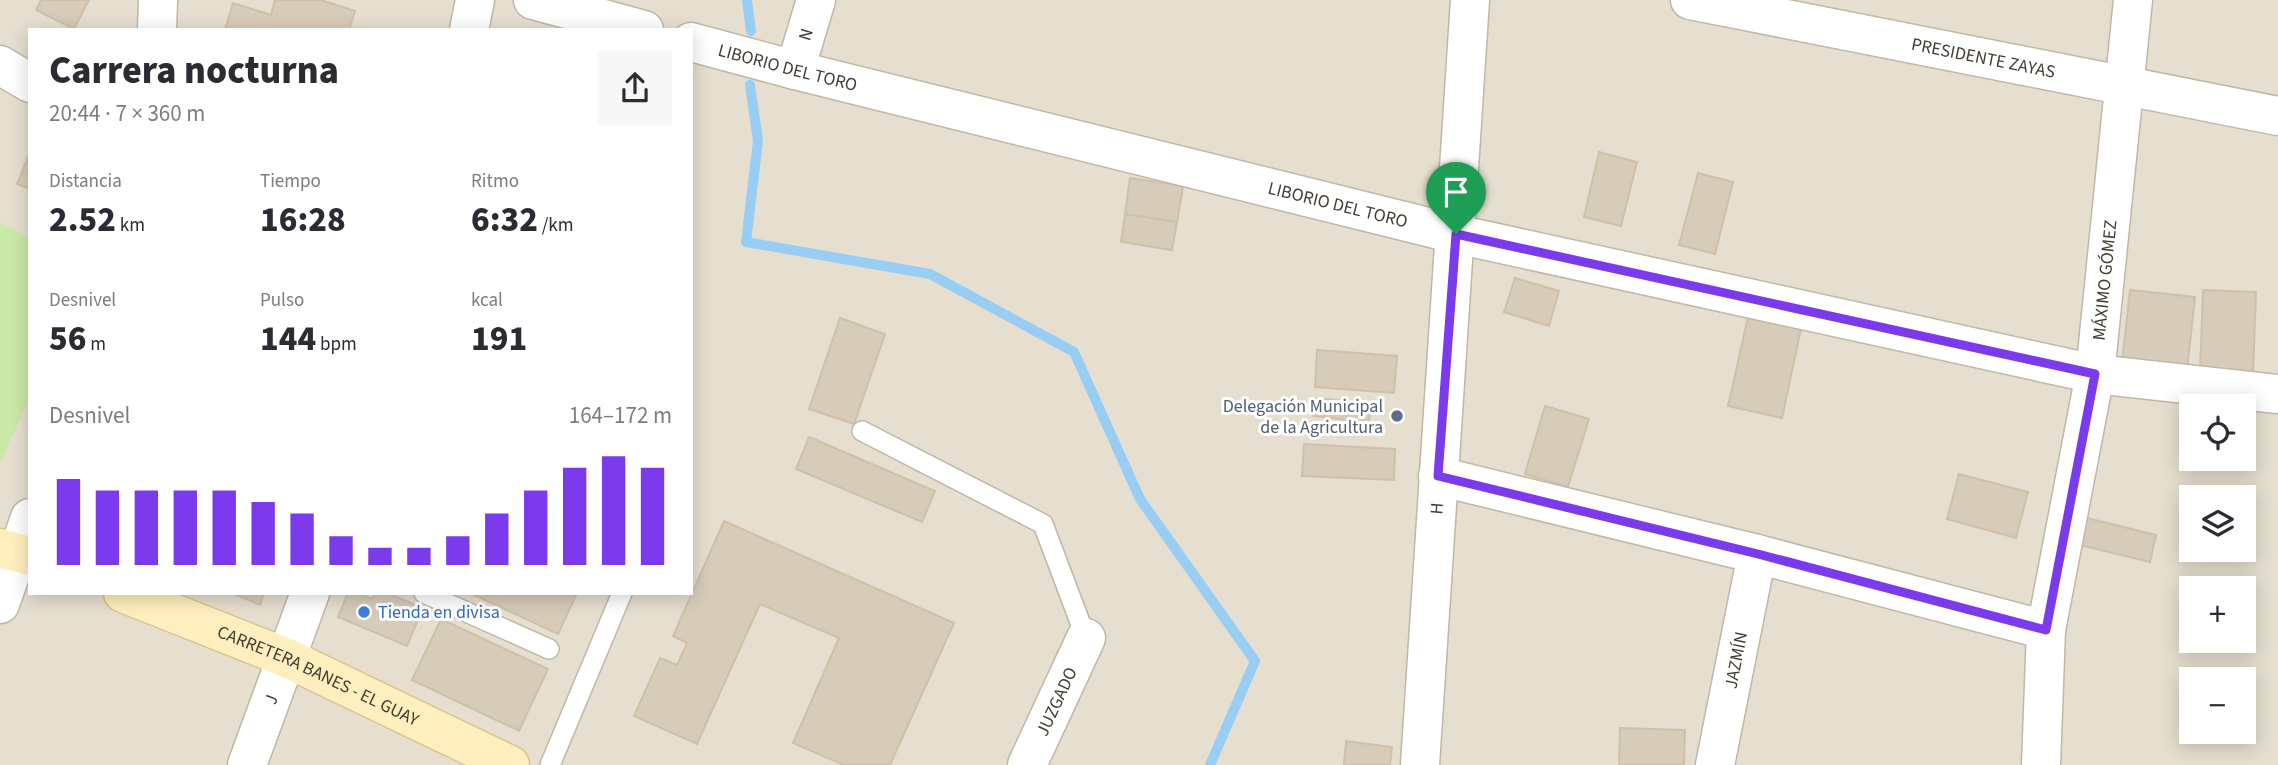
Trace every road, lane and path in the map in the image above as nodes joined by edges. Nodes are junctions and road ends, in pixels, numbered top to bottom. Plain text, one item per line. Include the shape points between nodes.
1 (158, 0) edge
2 (475, 0) edge
3 (533, 0) edge
4 (816, 0) edge
5 (1470, 0) edge
6 (1690, 0) edge
7 (2133, 0) edge
8 (157, 28) edge
9 (469, 28) edge
10 (637, 28) edge
11 (693, 43) edge
12 (0, 65) edge
13 (795, 70) junction
14 (28, 82) edge
15 (2124, 85) junction
16 (2278, 116) edge
17 (1456, 234) junction
18 (2095, 374) junction
19 (2278, 394) edge
20 (862, 431) dead end
21 (1438, 476) junction
22 (19, 543) edge
23 (1758, 554) junction
24 (128, 595) edge
25 (309, 595) edge
26 (428, 595) edge
27 (621, 595) edge
28 (0, 604) edge
29 (2046, 630) junction
30 (1086, 638) joint
31 (549, 649) dead end
32 (287, 658) junction
33 (247, 765) edge
34 (510, 765) edge
35 (550, 765) edge
36 (1027, 765) edge
37 (1420, 765) edge
38 (1715, 765) edge
39 (2041, 765) edge

1 - 8 street
2 - 9 street
3 - 10 street
4 - 13 street, N
5 - 17 street, H
6 - 15 street, PRESIDENTE ZAYAS
7 - 15 street, MÁXIMO GÓMEZ
11 - 13 street, LIBORIO DEL TORO
12 - 14 street
13 - 17 street, LIBORIO DEL TORO
15 - 16 street, PRESIDENTE ZAYAS
15 - 18 street, MÁXIMO GÓMEZ
17 - 18 street, LIBORIO DEL TORO
17 - 21 street, H
18 - 19 street, LIBORIO DEL TORO
18 - 29 street, MÁXIMO GÓMEZ
20 - 30 lane via 1044,524
21 - 23 street
21 - 37 street, H
22 - 28 street
23 - 29 street
23 - 38 street, JAZMÍN
24 - 32 main road, CARRETERA BANES - EL GUAY
25 - 32 street, J
26 - 31 lane
27 - 35 lane
29 - 39 street, MÁXIMO GÓMEZ
30 - 36 street, JUZGADO
32 - 33 street, J
32 - 34 main road, CARRETERA BANES - EL GUAY

